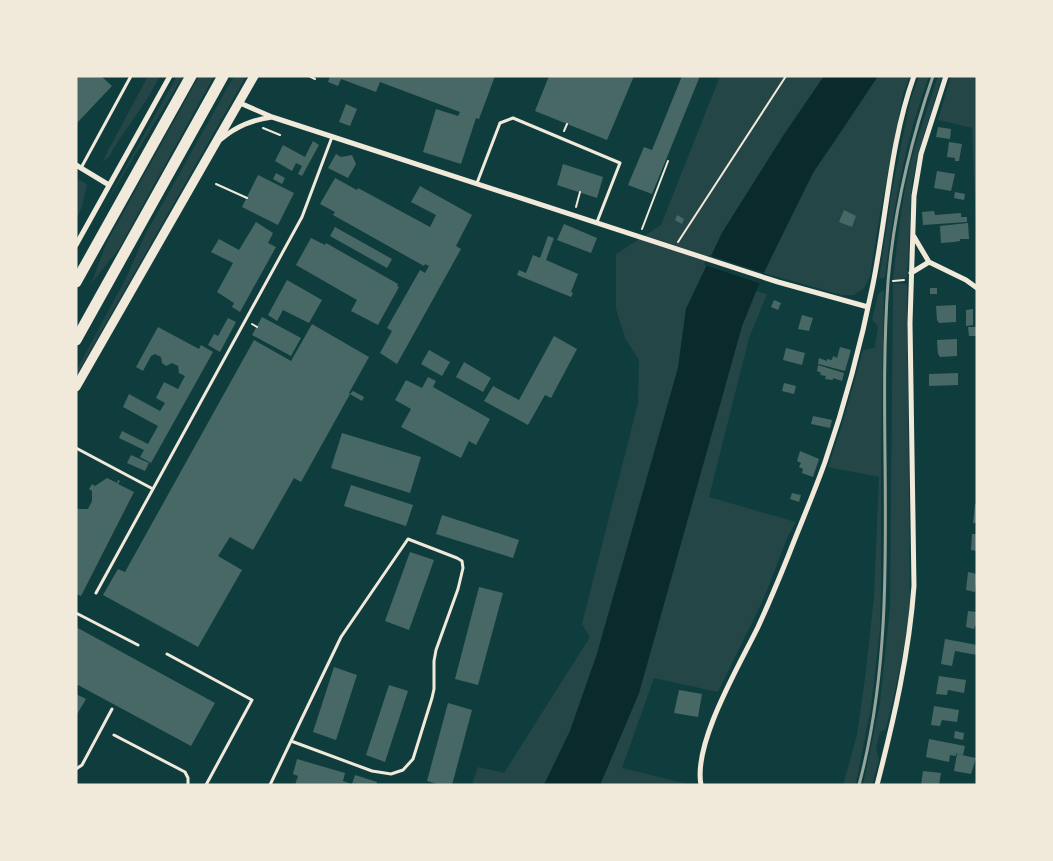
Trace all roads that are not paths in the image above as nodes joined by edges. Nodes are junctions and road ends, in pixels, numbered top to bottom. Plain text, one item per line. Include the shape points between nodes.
1 (131, 76) edge
2 (170, 76) edge
3 (191, 76) edge
4 (223, 76) edge
5 (254, 76) edge
6 (914, 76) edge
7 (946, 76) edge
8 (240, 103) junction
9 (272, 117) junction
10 (332, 136) junction
11 (217, 142) junction
12 (79, 167) edge
13 (476, 183) junction
14 (110, 184) junction
15 (597, 222) junction
16 (912, 234) junction
17 (76, 245) edge
18 (929, 262) junction
19 (911, 275) junction
20 (76, 282) edge
21 (977, 288) edge
22 (868, 307) junction
23 (76, 340) edge
24 (76, 387) edge
25 (76, 448) edge
26 (153, 489) junction
27 (96, 594) dead end
28 (76, 613) edge
29 (138, 645) dead end
30 (167, 654) dead end
31 (112, 709) dead end
32 (114, 735) dead end
33 (291, 741) junction
34 (76, 769) edge
35 (188, 785) edge
36 (206, 785) edge
37 (270, 785) edge
38 (701, 785) edge
39 (878, 785) edge

1 - 12 lane
2 - 14 street
3 - 20 highway
4 - 23 highway
5 - 8 main road
6 - 22 street via 901,119
7 - 16 street via 921,154
8 - 9 street
8 - 11 main road
9 - 10 street
9 - 11 street via 251,121
10 - 13 street
10 - 26 lane via 302,217
11 - 24 main road
12 - 14 street
13 - 15 street
13 - 15 lane via 500,123 514,118 620,163
14 - 17 street
15 - 22 street via 778,282
16 - 18 street
16 - 19 street
18 - 19 street
18 - 21 street
19 - 39 street via 912,620
22 - 38 street via 844,403 824,465 772,598 706,738 700,759
25 - 26 lane
26 - 27 lane
28 - 29 lane
30 - 36 lane via 252,700
31 - 34 lane via 82,765
32 - 35 lane via 185,772
33 - 33 lane via 341,637 408,540 462,562 464,568 458,590 436,650 432,698 413,759 404,770 391,774 372,771
33 - 37 lane

